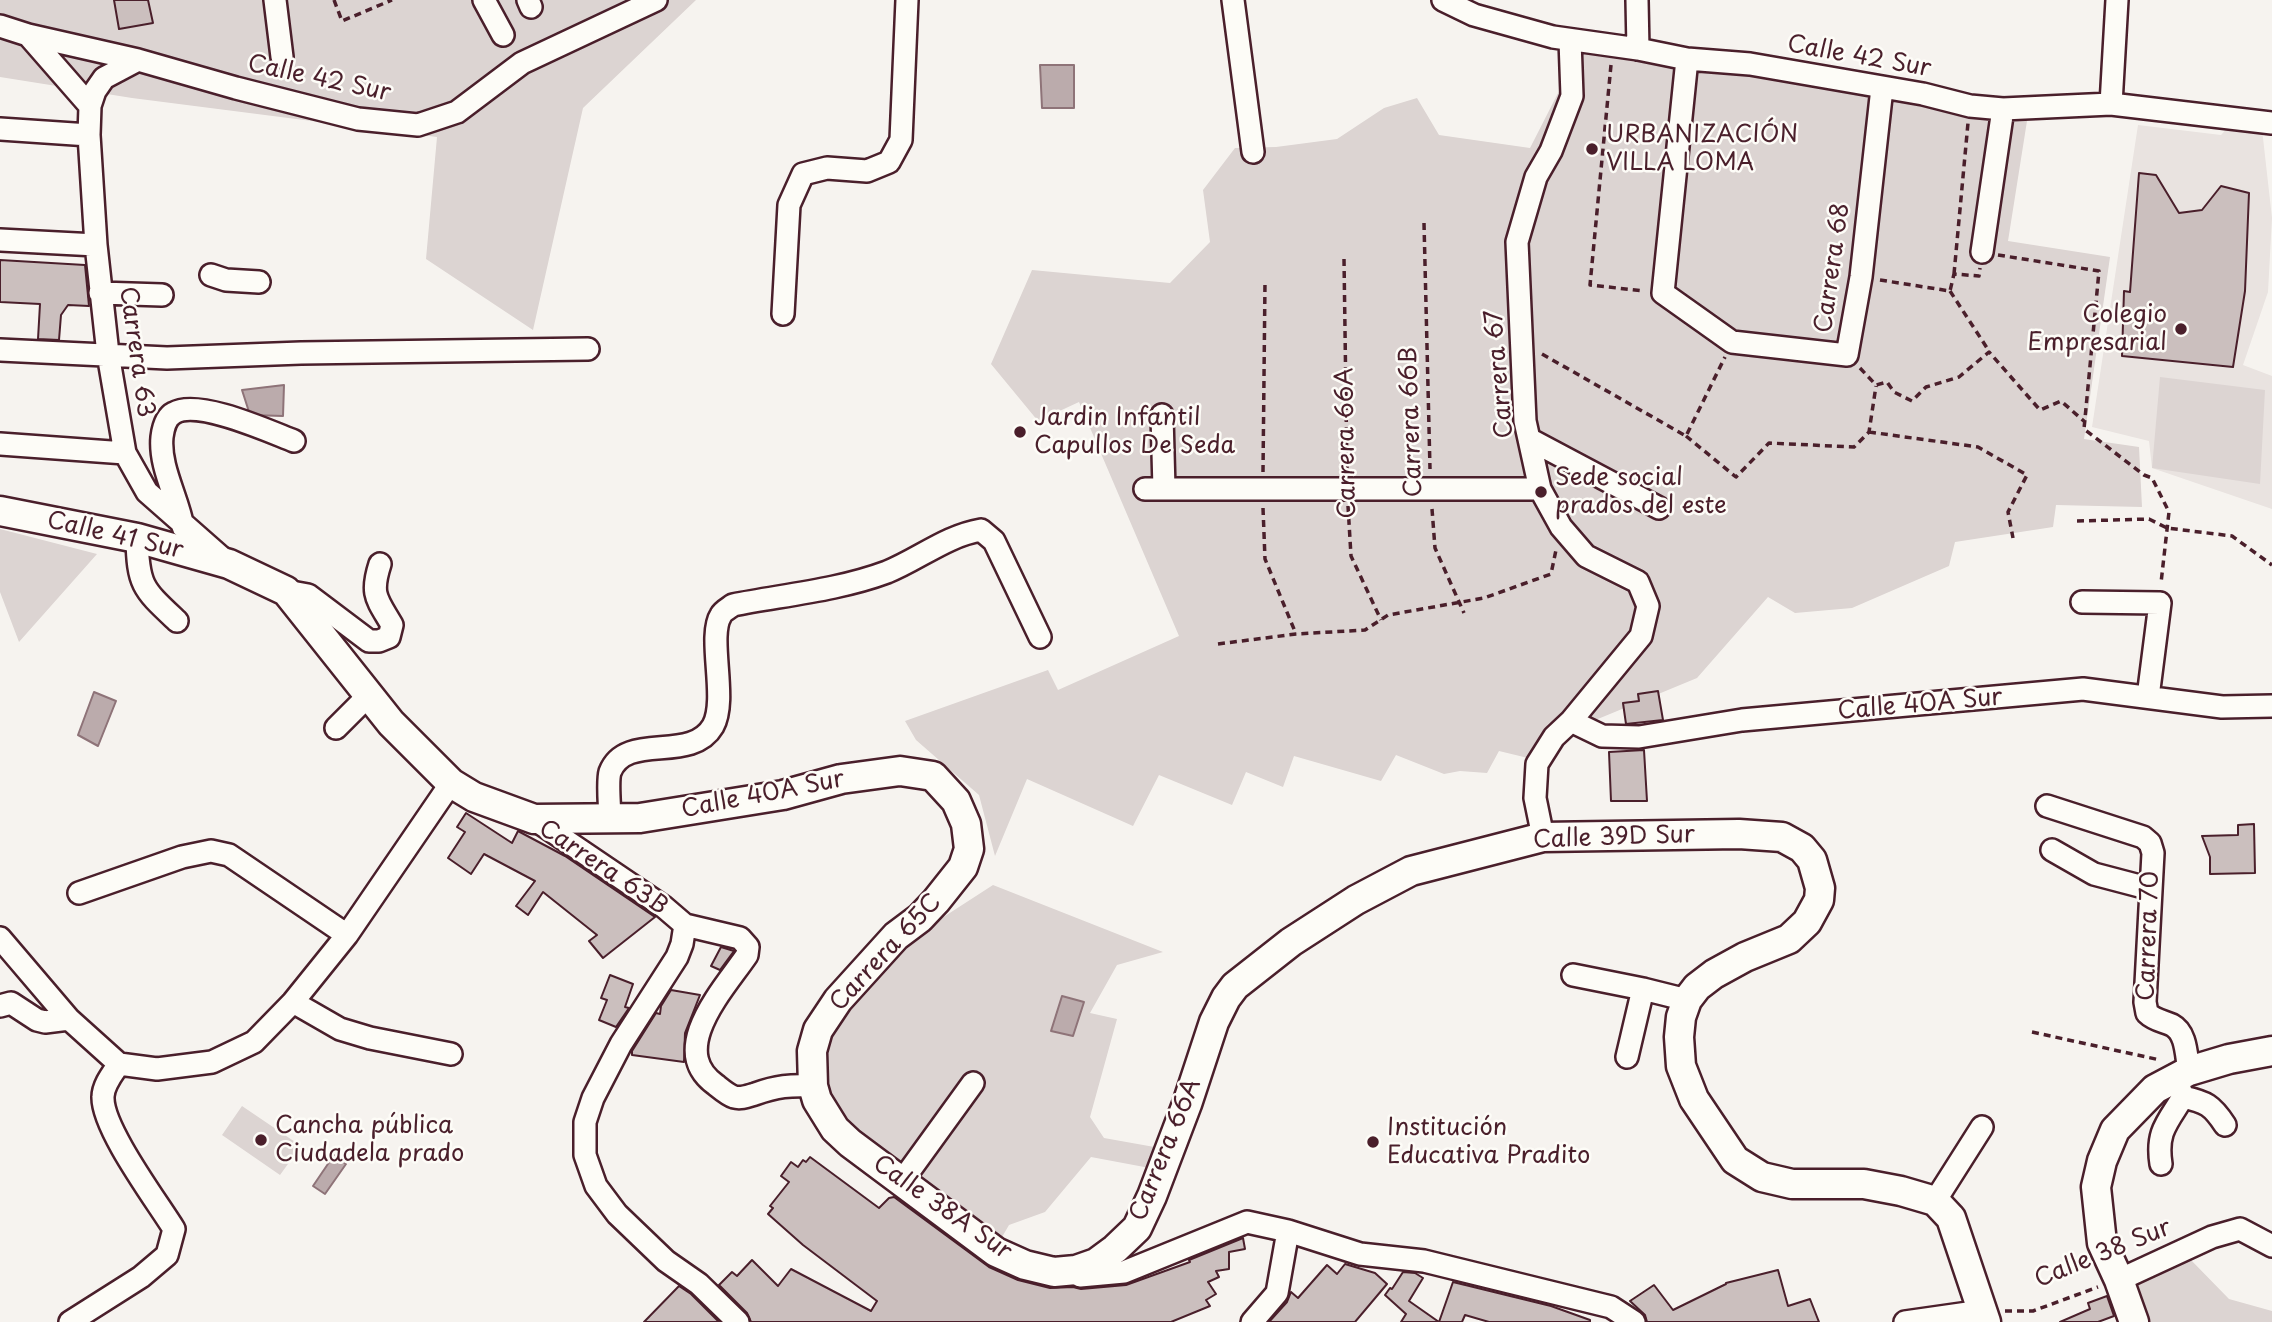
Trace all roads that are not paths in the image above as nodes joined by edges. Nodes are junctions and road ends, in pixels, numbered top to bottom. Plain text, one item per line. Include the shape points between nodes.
1 (275, 0) edge
2 (484, 0) edge
3 (656, 0) edge
4 (907, 0) edge
5 (1233, 0) edge
6 (1443, 0) edge
7 (1637, 0) edge
8 (2117, 0) edge
9 (0, 26) edge
10 (28, 35) junction
11 (503, 35) dead end
12 (1570, 40) junction
13 (1638, 49) junction
14 (282, 57) dead end
15 (1687, 59) junction
16 (138, 60) junction
17 (1882, 88) junction
18 (2111, 104) junction
19 (90, 106) junction
20 (2003, 109) junction
21 (2272, 123) edge
22 (0, 130) edge
23 (89, 135) junction
24 (1253, 152) dead end
25 (0, 240) edge
26 (96, 246) junction
27 (1982, 252) dead end
28 (211, 275) dead end
29 (259, 282) dead end
30 (100, 293) junction
31 (162, 295) dead end
32 (783, 314) dead end
33 (0, 349) edge
34 (588, 349) dead end
35 (108, 354) junction
36 (1161, 415) dead end
37 (1531, 440) junction
38 (293, 441) dead end
39 (0, 444) edge
40 (125, 453) junction
41 (1540, 489) junction
42 (1659, 508) dead end
43 (0, 511) edge
44 (183, 527) junction
45 (137, 538) junction
46 (229, 564) junction
47 (380, 564) dead end
48 (286, 591) junction
49 (2082, 602) dead end
50 (177, 621) dead end
51 (1040, 636) dead end
52 (368, 696) junction
53 (2148, 697) junction
54 (2272, 706) edge
55 (1571, 721) junction
56 (336, 728) dead end
57 (451, 783) junction
58 (2047, 806) dead end
59 (534, 819) junction
60 (610, 820) junction
61 (967, 824) joint
62 (1543, 837) junction
63 (2052, 850) dead end
64 (2151, 888) junction
65 (79, 893) dead end
66 (685, 925) junction
67 (347, 935) junction
68 (0, 938) edge
69 (1573, 975) dead end
70 (1235, 986) joint
71 (1643, 989) junction
72 (1688, 1000) junction
73 (293, 1002) junction
74 (0, 1006) edge
75 (69, 1019) junction
76 (2272, 1051) edge
77 (450, 1054) dead end
78 (1627, 1057) dead end
79 (119, 1063) junction
80 (2182, 1082) junction
81 (973, 1083) dead end
82 (813, 1086) junction
83 (2225, 1125) dead end
84 (1982, 1127) dead end
85 (2161, 1164) dead end
86 (902, 1181) junction
87 (1935, 1201) junction
88 (1288, 1231) junction
89 (2272, 1246) edge
90 (1054, 1272) junction
91 (2119, 1280) junction
92 (1984, 1316) edge
93 (70, 1322) edge
94 (738, 1322) edge
95 (1252, 1322) edge
96 (1634, 1322) edge
97 (1905, 1322) edge
98 (2134, 1322) edge

1 - 14 street
2 - 11 street
3 - 16 street, Calle 42 Sur via 522,63 457,112 418,125 358,120
4 - 32 street via 901,140 889,162 867,172 827,168 803,174 789,205
5 - 24 street
6 - 12 street, Calle 42 Sur via 1474,15
7 - 13 street
8 - 18 street
9 - 10 street
10 - 16 street, Calle 42 Sur
10 - 19 street
12 - 13 street, Calle 42 Sur
12 - 37 street, Carrera 67 via 1572,96 1551,152 1536,177 1517,242 1525,421
13 - 15 street, Calle 42 Sur
15 - 17 street, Calle 42 Sur via 1750,64
15 - 17 street, Carrera 68 via 1663,293 1732,342 1847,355 1861,277
16 - 19 street, Carrera 63 via 104,78
17 - 20 street, Calle 42 Sur
18 - 20 street, Calle 42 Sur
18 - 21 street, Calle 42 Sur
19 - 23 street, Carrera 63
20 - 27 street
22 - 23 street
23 - 26 street, Carrera 63
25 - 26 street
26 - 30 street, Carrera 63
28 - 29 street
30 - 31 street
30 - 35 street, Carrera 63
33 - 35 street
34 - 35 street via 167,358
35 - 40 street, Carrera 63
36 - 41 street via 1154,489
37 - 41 street, Carrera 67
37 - 42 street
38 - 44 street via 214,413 191,409 173,413 162,437 164,460
39 - 40 street
40 - 44 street, Carrera 63 via 147,492
41 - 55 street, Carrera 67 via 1561,527 1587,556 1638,582 1648,606 1641,636
43 - 45 main road, Calle 41 Sur
44 - 46 street, Carrera 63
45 - 46 main road, Calle 41 Sur
45 - 50 street via 141,580 148,594
46 - 48 main road, Carrera 63B
47 - 48 street via 373,583 375,595 392,625 389,637 379,641 369,641 308,595
48 - 52 main road, Carrera 63B
49 - 53 street via 2160,603
51 - 60 street via 994,541 981,530 962,533 888,572 733,605 717,626 718,705 712,727 695,742 635,750 621,757 610,772
52 - 56 street
52 - 57 main road, Carrera 63B
53 - 54 street, Calle 40A Sur via 2222,707
53 - 55 street, Calle 40A Sur via 2083,689 1742,720 1639,737 1602,736
55 - 62 street, Carrera 67 via 1537,764 1535,798
57 - 59 main road, Carrera 63B via 474,797
57 - 67 street
58 - 64 street, Carrera 70 via 2143,837 2153,853
59 - 60 main road, Calle 40A Sur
59 - 66 street, Carrera 63B
60 - 61 main road, Calle 40A Sur via 770,797 841,779 900,771 933,776 956,801
61 - 82 main road, Carrera 65C via 969,849 963,867 936,901 896,936 838,1000 818,1030 812,1051
62 - 70 main road, Calle 39D Sur via 1411,871 1291,942
62 - 72 main road, Calle 39D Sur via 1739,834 1782,837 1802,848 1812,860 1820,888 1807,922 1789,939 1714,974
63 - 64 street via 2094,874
64 - 80 street, Carrera 70 via 2145,1002 2153,1019 2179,1030 2183,1038
65 - 67 street via 211,851 229,855
66 - 82 street via 740,938 748,947 707,1012 698,1039 697,1060 707,1079 735,1098 782,1085
66 - 94 street, Carrera 63B via 677,957 621,1044 593,1098 585,1122 585,1155 596,1186 617,1214
67 - 73 street
68 - 75 street
69 - 71 street
70 - 90 main road, Carrera 66A via 1214,1022 1153,1196 1137,1228 1096,1263
71 - 72 street
71 - 78 street
72 - 87 main road via 1681,1017 1681,1066 1694,1099 1735,1160 1762,1177 1792,1184 1864,1184
73 - 77 street via 340,1029
73 - 79 street via 254,1042 212,1062 158,1069
74 - 75 street via 11,1003 45,1022
75 - 79 street
76 - 80 main road via 2230,1059
79 - 93 street via 102,1096 104,1109 116,1138 174,1229 167,1255
80 - 83 street via 2215,1110
80 - 85 street via 2161,1135
80 - 91 main road via 2155,1089 2115,1130 2102,1161 2096,1186 2102,1243
81 - 86 street
82 - 86 main road, Calle 38A Sur via 835,1129
84 - 87 street
86 - 90 main road, Calle 38A Sur via 996,1252
87 - 92 main road via 1951,1218
88 - 90 street, Calle 38A Sur via 1247,1223 1124,1272 1069,1277
88 - 95 street via 1277,1293
88 - 96 street, Calle 38A Sur via 1360,1254 1424,1261 1611,1307
89 - 91 street, Calle 38 Sur via 2240,1228
91 - 98 main road
92 - 97 street

